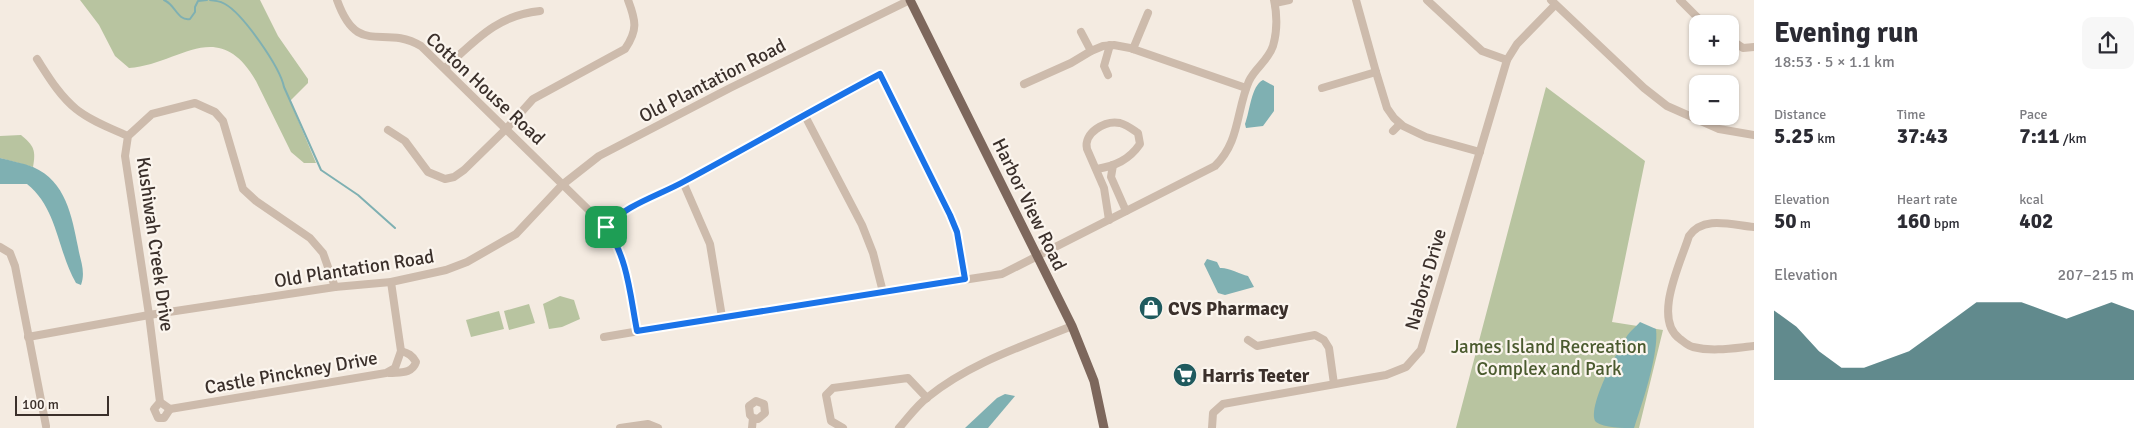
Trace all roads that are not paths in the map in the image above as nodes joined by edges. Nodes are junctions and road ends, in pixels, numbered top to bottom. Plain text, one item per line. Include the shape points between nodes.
1 (337, 0) edge
2 (628, 0) edge
3 (910, 0) edge
4 (1289, 0) edge
5 (1356, 0) edge
6 (1427, 0) edge
7 (1680, 0) edge
8 (1274, 2) edge
9 (1553, 2) edge
10 (540, 11) dead end
11 (1148, 13) dead end
12 (1695, 15) edge
13 (1081, 32) dead end
14 (1110, 45) junction
15 (1739, 46) edge
16 (1754, 48) edge
17 (1133, 50) junction
18 (1091, 51) junction
19 (37, 59) dead end
20 (1507, 60) junction
21 (445, 68) junction
22 (1376, 72) junction
23 (1108, 75) dead end
24 (1024, 84) dead end
25 (1246, 88) junction
26 (1322, 88) dead end
27 (804, 114) junction
28 (1400, 124) junction
29 (507, 128) junction
30 (388, 130) dead end
31 (1393, 132) dead end
32 (1754, 135) edge
33 (128, 136) junction
34 (1480, 152) junction
35 (1114, 165) junction
36 (1097, 169) junction
37 (683, 182) junction
38 (562, 184) junction
39 (1126, 211) junction
40 (1109, 220) junction
41 (606, 227) junction
42 (1754, 227) edge
43 (0, 247) edge
44 (1038, 255) junction
45 (965, 279) junction
46 (391, 282) junction
47 (335, 287) junction
48 (883, 292) junction
49 (149, 315) junction
50 (722, 317) junction
51 (1072, 326) junction
52 (637, 331) junction
53 (28, 336) junction
54 (604, 337) dead end
55 (1248, 340) dead end
56 (1754, 346) edge
57 (401, 351) junction
58 (386, 373) junction
59 (1334, 384) junction
60 (927, 398) junction
61 (165, 405) joint
62 (753, 418) dead end
63 (46, 426) dead end
64 (620, 428) edge
65 (658, 428) edge
66 (752, 428) edge
67 (843, 428) edge
68 (899, 428) edge
69 (1104, 428) edge
70 (1212, 428) edge

1 - 21 street, Cotton House Road via 347,23 360,34 370,38 412,41
2 - 29 street via 635,18 635,29 625,49 533,99
3 - 38 street, Old Plantation Road via 599,156
3 - 44 main road, Harbor View Road
4 - 8 street
5 - 22 street
6 - 20 street via 1482,51
7 - 12 street
8 - 25 street via 1276,31 1273,45
9 - 20 street, Nabors Drive
9 - 32 street via 1667,106 1719,129
10 - 21 street via 522,13 489,29
11 - 17 street
13 - 18 street
14 - 17 street
14 - 18 street
14 - 23 street via 1104,66
15 - 16 street
17 - 25 street
18 - 24 street
19 - 33 street via 76,109
20 - 34 street, Nabors Drive
21 - 29 street, Cotton House Road
22 - 26 street
22 - 28 street via 1388,108
25 - 39 street via 1231,147 1224,158 1216,166
27 - 37 street
27 - 45 street via 880,74 950,215 957,232
27 - 48 street via 862,225
28 - 31 street
28 - 34 street via 1426,137
29 - 30 street via 464,170 445,179 428,172 405,141
29 - 38 street, Cotton House Road
33 - 47 street, Kushiwah Creek Drive via 152,114 195,103 215,112 223,121 243,189 256,202 310,238 324,254
33 - 49 street, Kushiwah Creek Drive via 125,156
34 - 59 street, Nabors Drive via 1422,350 1406,367 1386,375
35 - 36 street
35 - 36 street via 1128,158 1140,144 1138,133 1118,123 1101,126 1087,136 1086,149
35 - 39 street via 1111,177
36 - 40 street
37 - 41 street via 618,214
37 - 50 street via 710,244
38 - 41 street, Cotton House Road
38 - 46 street, Old Plantation Road via 516,234 467,262
39 - 40 street
40 - 44 street
41 - 52 street, Cotton House Road via 625,264
42 - 56 street via 1707,222 1695,227 1689,236 1667,308 1668,324 1690,347
43 - 53 street via 10,253 15,266
44 - 45 street via 1002,274
44 - 51 main road, Harbor View Road
45 - 48 street
46 - 47 street, Old Plantation Road
46 - 57 street, Castle Pinckney Drive
47 - 49 street, Old Plantation Road
48 - 50 street
49 - 53 street, Old Plantation Road
49 - 61 street, Kushiwah Creek Drive
50 - 52 street
51 - 60 street via 983,362
51 - 69 main road, Harbor View Road via 1094,382
52 - 54 street
53 - 63 street
55 - 59 street via 1257,346 1315,335 1329,348
57 - 58 street, Castle Pinckney Drive via 395,368
57 - 58 street via 413,358 415,366 407,372
58 - 61 street, Castle Pinckney Drive
59 - 70 street, Nabors Drive via 1223,404 1213,414
60 - 67 street via 908,378 833,388 826,395 831,421
60 - 68 street
62 - 66 street
64 - 65 street via 648,424

